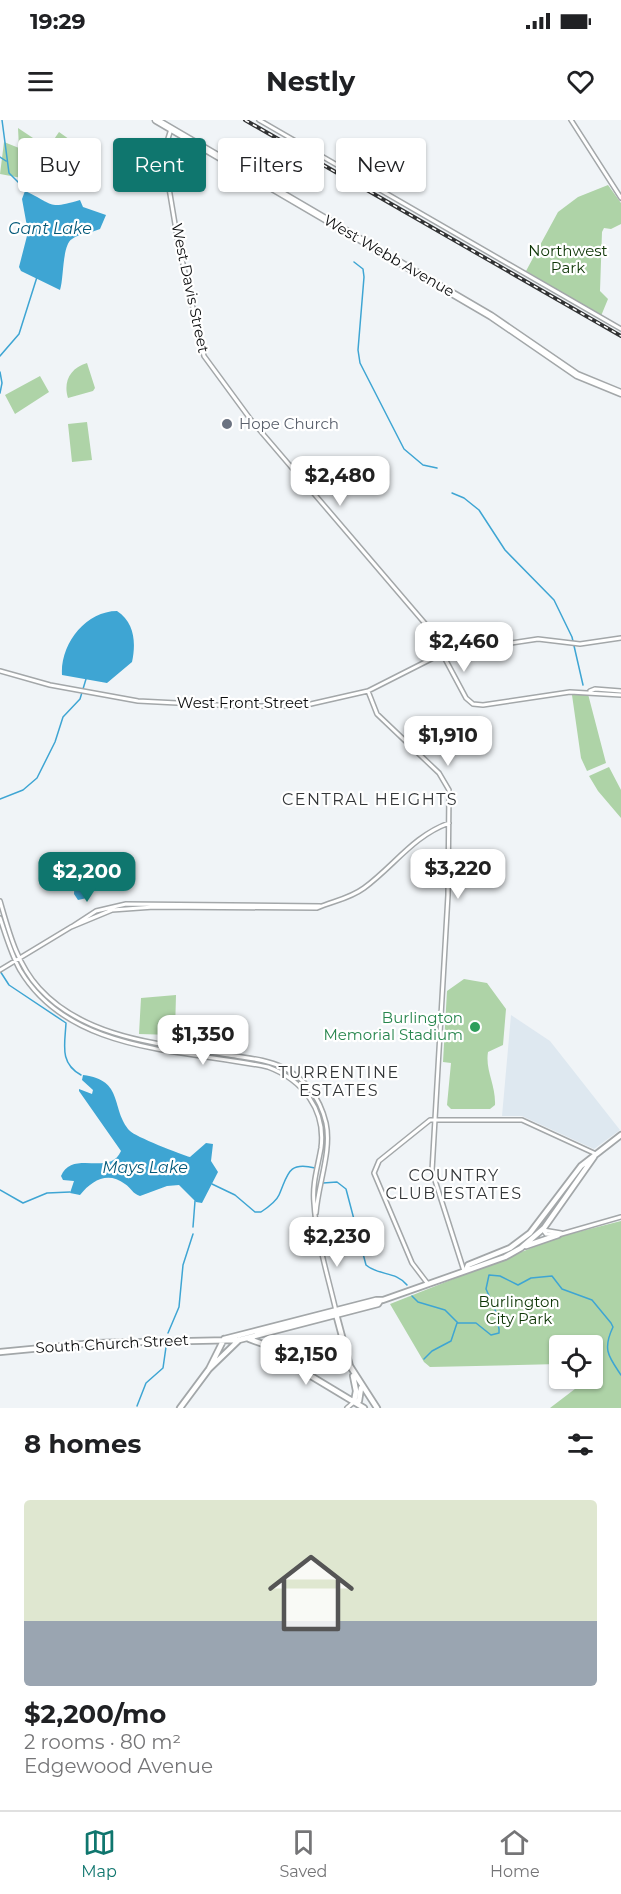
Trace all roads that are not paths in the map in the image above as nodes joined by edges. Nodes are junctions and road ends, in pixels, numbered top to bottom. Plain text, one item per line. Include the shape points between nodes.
1 (156, 120) edge
2 (259, 120) edge
3 (571, 120) edge
4 (171, 129) junction
5 (621, 198) edge
6 (621, 329) edge
7 (621, 393) edge
8 (621, 638) edge
9 (443, 653) junction
10 (0, 671) edge
11 (368, 691) junction
12 (621, 693) edge
13 (449, 823) junction
14 (0, 901) edge
15 (0, 918) edge
16 (18, 961) junction
17 (0, 970) edge
18 (434, 1120) junction
19 (621, 1135) edge
20 (595, 1156) junction
21 (548, 1211) junction
22 (621, 1217) edge
23 (542, 1230) junction
24 (560, 1234) junction
25 (520, 1246) junction
26 (465, 1270) junction
27 (428, 1284) junction
28 (336, 1313) junction
29 (267, 1333) junction
30 (246, 1338) junction
31 (207, 1339) junction
32 (239, 1340) junction
33 (223, 1341) junction
34 (263, 1344) junction
35 (226, 1351) junction
36 (0, 1352) edge
37 (217, 1352) junction
38 (209, 1369) junction
39 (353, 1373) junction
40 (361, 1386) junction
41 (354, 1402) junction
42 (180, 1408) edge
43 (347, 1408) edge
44 (364, 1408) edge
45 (377, 1408) edge

1 - 4 highway, West Webb Avenue
2 - 6 street
3 - 5 street
4 - 7 highway, West Webb Avenue via 491,316 577,375
4 - 9 street, West Davis Street via 165,164 204,356 251,420 422,620
8 - 9 street, West Front Street via 577,644 538,639
9 - 11 street, West Front Street
9 - 12 street, West Davis Street via 459,687 473,704 590,691
10 - 11 street, West Front Street via 110,697 170,704 302,706
11 - 13 street via 377,714 446,781
13 - 16 street via 414,841 357,893 342,901 320,906 116,907 71,927
13 - 18 street
14 - 16 street
15 - 16 street
16 - 17 street
16 - 28 street via 33,989 49,1005 94,1033 268,1067 293,1079 312,1101 321,1128 314,1192 316,1221
18 - 20 street via 522,1120
18 - 26 street via 433,1177
18 - 27 street via 427,1121 379,1161 374,1173 412,1263
19 - 20 main road, South Church Street
20 - 21 main road, South Church Street via 576,1172
20 - 23 main road, South Church Street
21 - 23 main road
21 - 25 main road, South Church Street
22 - 24 street
23 - 24 street via 546,1234
23 - 25 main road, South Church Street
24 - 25 main road
25 - 26 main road, South Church Street via 495,1261
26 - 27 main road, South Church Street
27 - 28 main road, South Church Street via 378,1304
28 - 29 main road, South Church Street
28 - 33 main road, South Church Street
28 - 39 main road
29 - 30 main road, South Church Street
29 - 34 main road
30 - 32 main road, South Church Street
30 - 34 main road
31 - 33 main road, South Church Street
31 - 36 main road, South Church Street
31 - 37 main road
32 - 33 main road, South Church Street
32 - 35 main road
33 - 35 main road
33 - 37 main road
34 - 41 main road
35 - 38 main road
37 - 38 main road
38 - 42 main road
39 - 40 main road
39 - 41 main road
40 - 41 main road via 359,1401
40 - 45 main road
41 - 43 street
41 - 44 main road

